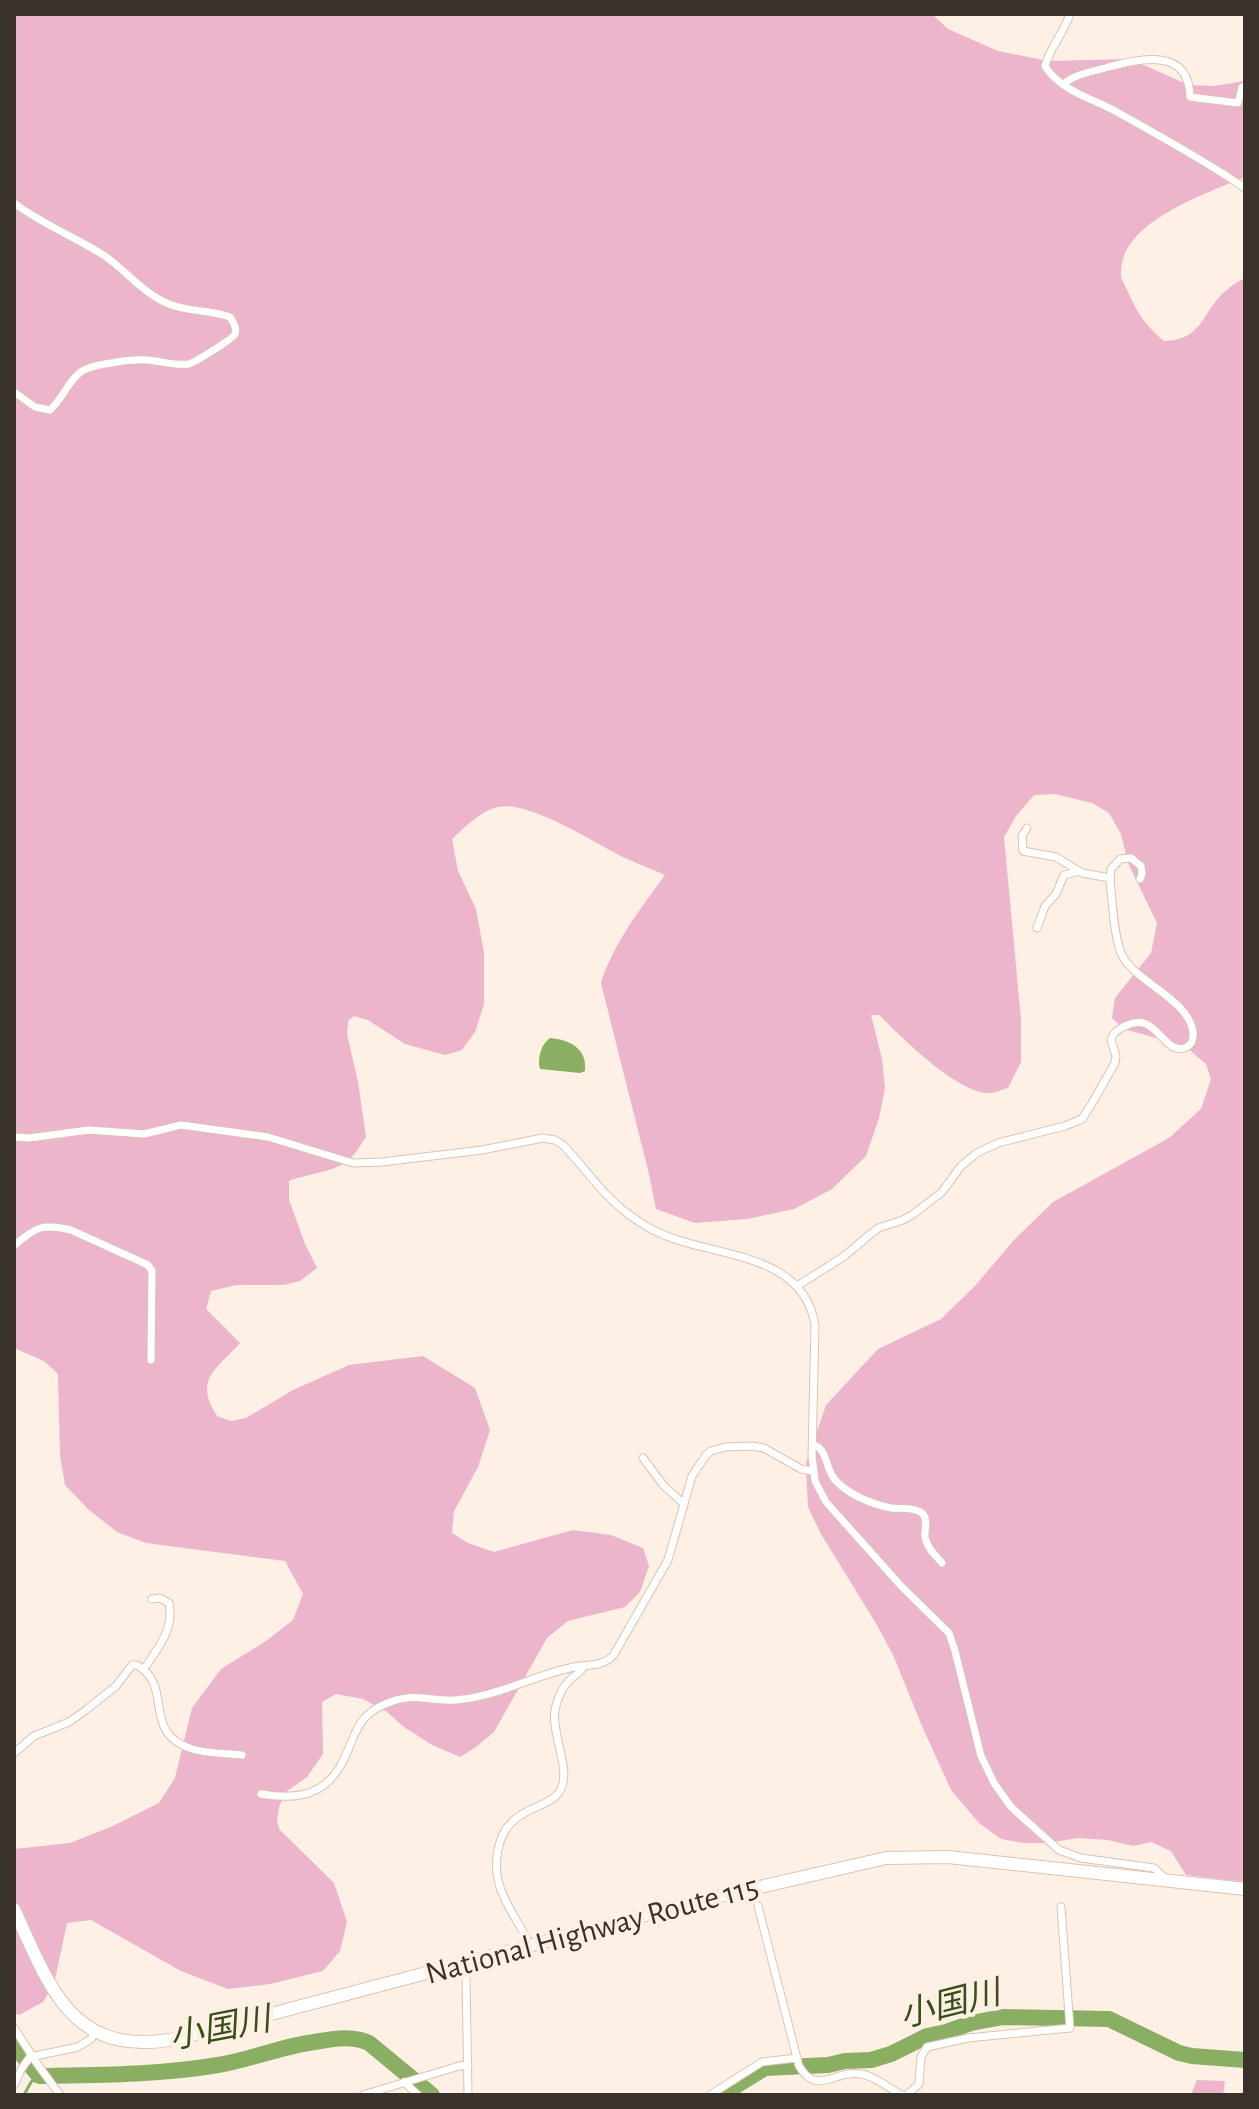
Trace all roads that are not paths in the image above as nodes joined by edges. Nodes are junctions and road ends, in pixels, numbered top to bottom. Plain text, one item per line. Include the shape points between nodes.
1 (1070, 14) edge
2 (1064, 84) junction
3 (1245, 86) edge
4 (1245, 188) edge
5 (14, 203) edge
6 (14, 392) edge
7 (1027, 828) dead end
8 (1079, 871) junction
9 (1110, 878) junction
10 (1140, 879) dead end
11 (1037, 928) dead end
12 (14, 1137) edge
13 (14, 1246) edge
14 (797, 1286) junction
15 (151, 1360) dead end
16 (813, 1445) junction
17 (643, 1458) dead end
18 (813, 1471) junction
19 (684, 1504) junction
20 (942, 1563) dead end
21 (152, 1599) dead end
22 (584, 1666) junction
23 (144, 1669) junction
24 (14, 1753) edge
25 (242, 1755) dead end
26 (261, 1794) dead end
27 (1166, 1880) junction
28 (1245, 1889) edge
29 (758, 1906) dead end
30 (1061, 1907) dead end
31 (14, 1909) edge
32 (530, 1945) junction
33 (463, 1963) junction
34 (14, 2028) edge
35 (96, 2031) junction
36 (33, 2057) junction
37 (797, 2058) junction
38 (468, 2065) junction
39 (15, 2080) edge
40 (404, 2082) junction
41 (60, 2095) edge
42 (363, 2095) edge
43 (418, 2095) edge
44 (468, 2095) edge
45 (710, 2095) edge
46 (905, 2095) edge

1 - 2 street via 1045,66
2 - 3 street via 1150,58 1169,61 1185,73 1190,97 1199,100 1238,103
2 - 4 street
5 - 6 street via 105,257 161,300 230,317 235,330 232,338 192,363 138,360 88,368 50,410 35,407
7 - 8 street via 1023,851 1061,858
8 - 9 street
8 - 11 street via 1062,877
9 - 10 street via 1114,865 1126,857 1141,866
9 - 14 street via 1121,953 1183,1014 1192,1028 1189,1045 1174,1048 1146,1024 1131,1023 1116,1031 1111,1040 1115,1063 1082,1119 971,1156 942,1192 912,1215 878,1228
12 - 14 street via 89,1130 144,1134 181,1125 268,1137 353,1163 550,1139 563,1145 611,1202 649,1228 765,1265
13 - 15 street via 42,1226 59,1227 148,1265
14 - 16 street via 815,1325
16 - 18 street
16 - 20 street via 823,1450 831,1476 849,1492 922,1514 928,1546
17 - 19 street
18 - 19 street via 764,1448 725,1447 711,1451 700,1463
18 - 27 street via 832,1509 949,1633 981,1756 1018,1815 1066,1853 1154,1868
19 - 22 street via 668,1560 613,1656 601,1665
21 - 23 street via 169,1603 171,1616
22 - 26 street via 471,1698 413,1696 383,1705 357,1727 342,1763 322,1787 302,1796
22 - 32 street via 565,1686 555,1711 562,1786 551,1800 515,1819 498,1849 496,1874 502,1894
23 - 24 street via 132,1665 86,1710 34,1736
23 - 25 street via 157,1689 161,1722 178,1742
27 - 28 highway, National Highway Route 115
27 - 32 highway, National Highway Route 115 via 948,1857 886,1858
29 - 37 street
30 - 46 street via 1070,2028 927,2047 919,2084
31 - 35 highway, National Highway Route 115 via 54,1993 74,2017
32 - 33 highway, National Highway Route 115
33 - 35 highway, National Highway Route 115 via 161,2041 130,2042
33 - 38 street
34 - 36 street
35 - 36 street via 78,2047
36 - 39 street
36 - 41 street
37 - 45 street via 762,2062
37 - 46 street via 813,2081 860,2073
38 - 40 street
38 - 44 street
40 - 42 street
40 - 43 street

